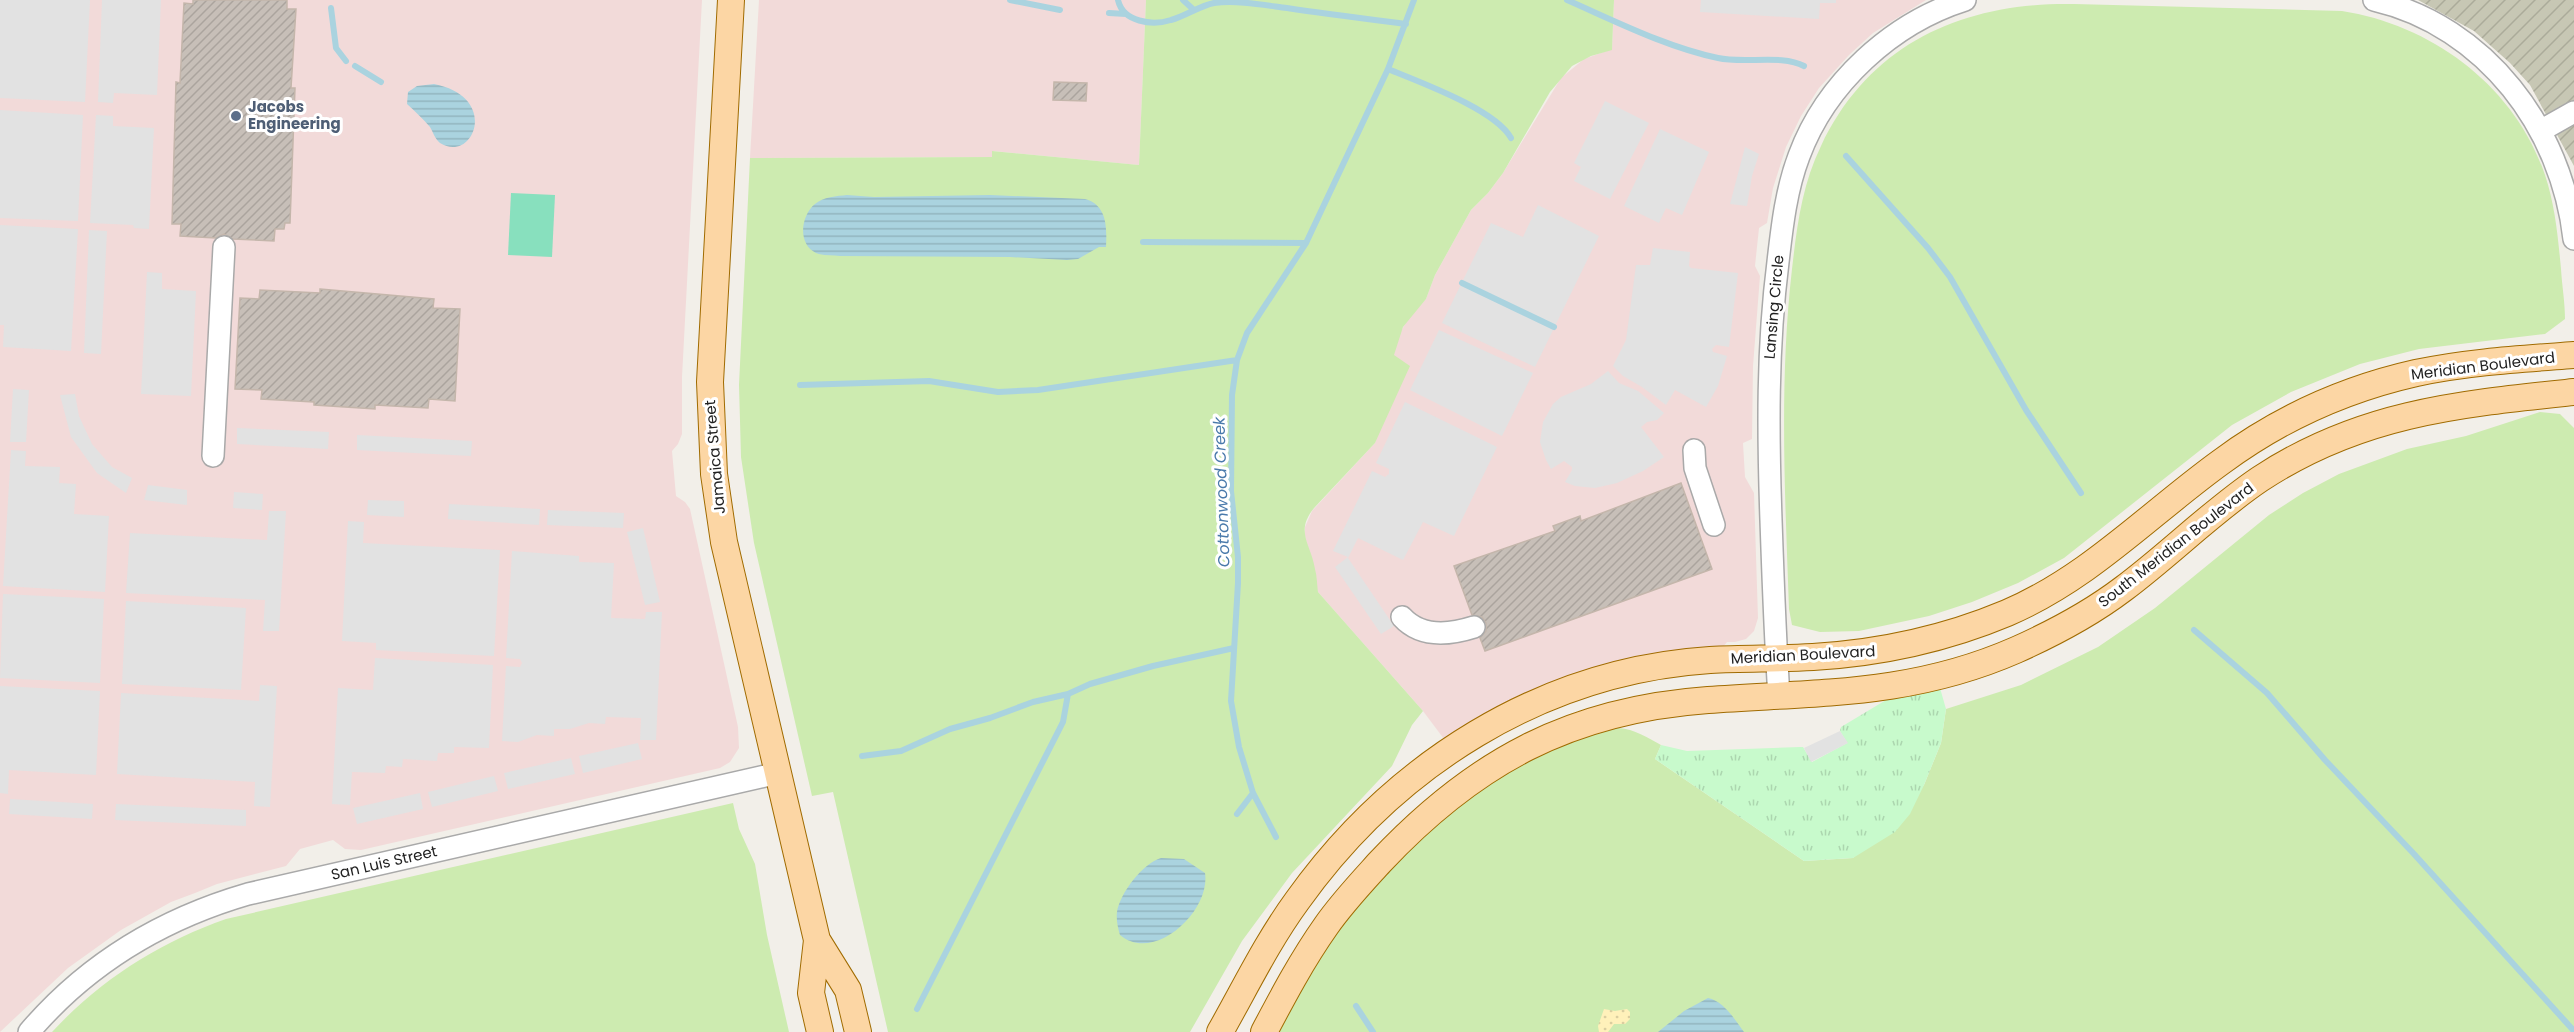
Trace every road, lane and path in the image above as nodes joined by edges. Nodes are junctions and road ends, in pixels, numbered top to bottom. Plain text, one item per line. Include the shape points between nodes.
1 (731, 0) edge
2 (1965, 0) edge
3 (2374, 0) edge
4 (2574, 112) edge
5 (2542, 130) junction
6 (2574, 239) edge
7 (216, 247) dead end
8 (2574, 355) edge
9 (2574, 392) edge
10 (1694, 450) dead end
11 (213, 456) dead end
12 (1714, 525) dead end
13 (1402, 617) dead end
14 (1474, 627) dead end
15 (1776, 658) junction
16 (1779, 696) junction
17 (778, 773) junction
18 (817, 940) junction
19 (28, 1032) edge
20 (820, 1032) edge
21 (858, 1032) edge
22 (1220, 1032) edge
23 (1264, 1032) edge

1 - 17 main road, Jamaica Street via 711,364 711,446 724,542
2 - 15 street, Lansing Circle via 1903,28 1866,59 1816,122 1793,176 1775,284 1768,382
3 - 5 street via 2420,17 2461,41 2511,85
4 - 5 street
5 - 6 street via 2565,189
7 - 11 street via 220,318
8 - 15 main road, Meridian Boulevard via 2434,370 2349,393 2301,413 2251,441 2196,480 2097,561 2029,603 1970,628 1911,644 1873,651
9 - 16 main road, South Meridian Boulevard via 2449,406 2402,416 2353,432 2293,459 2262,478 2112,597 2037,641 1975,666 1914,683 1858,692
10 - 12 street via 1695,468
13 - 14 street via 1425,632 1452,633
15 - 16 street, Lansing Circle
15 - 22 main road, Meridian Boulevard via 1682,662 1596,680 1519,709 1452,748 1388,800 1308,887 1271,941
16 - 23 main road via 1696,701 1616,714 1544,739 1484,772 1420,821 1341,906 1311,949
17 - 18 main road, Jamaica Street
17 - 19 street, San Luis Street via 210,905 156,930 110,958 62,997
18 - 20 main road, Jamaica Street via 811,993
18 - 21 main road, Jamaica Street via 848,990

